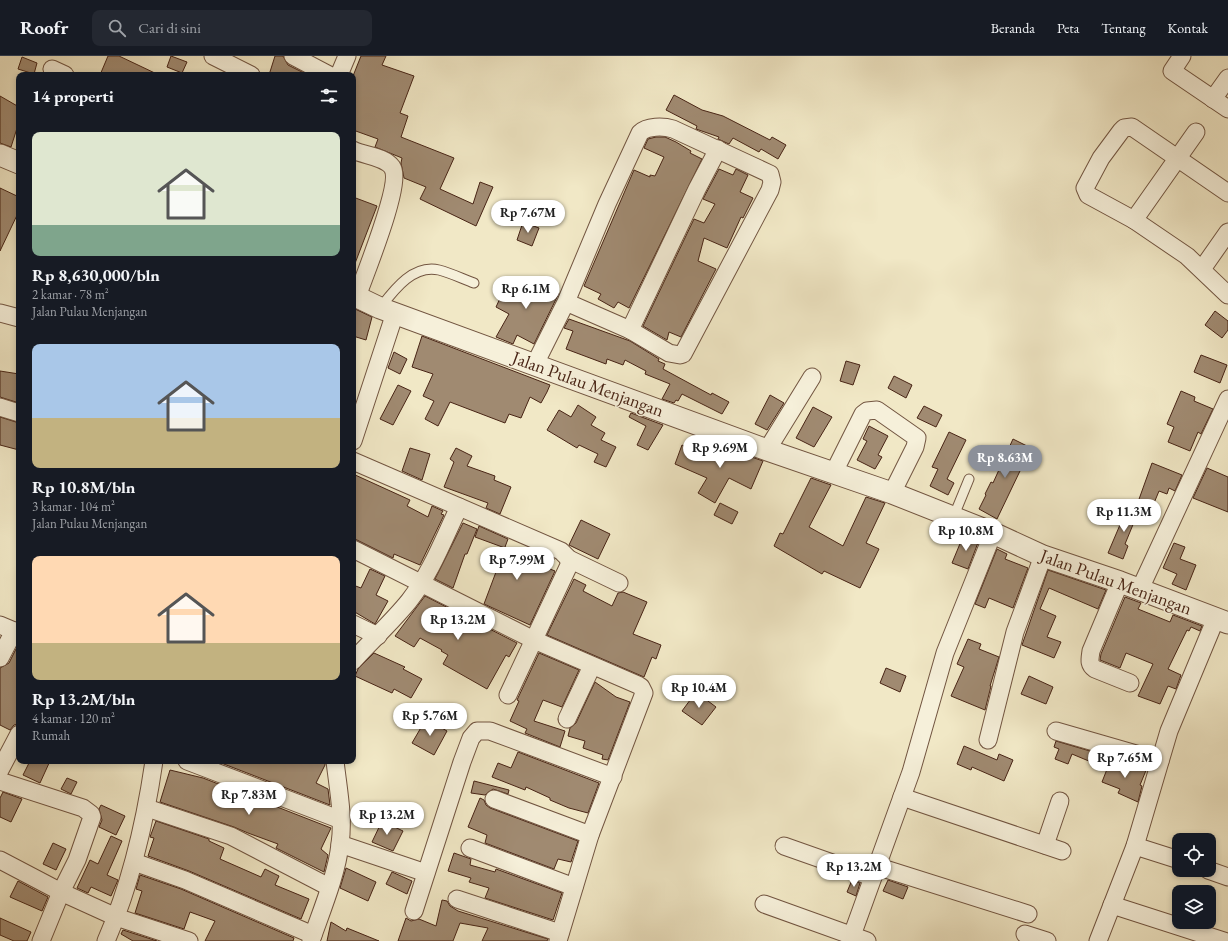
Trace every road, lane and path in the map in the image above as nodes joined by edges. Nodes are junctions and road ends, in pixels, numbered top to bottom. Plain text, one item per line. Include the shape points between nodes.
1 (213, 56) edge
2 (293, 56) edge
3 (347, 56) edge
4 (1182, 56) edge
5 (245, 72) edge
6 (323, 72) edge
7 (340, 72) edge
8 (1228, 78) edge
9 (1213, 99) junction
10 (1228, 109) edge
11 (1196, 132) dead end
12 (718, 149) junction
13 (356, 151) edge
14 (0, 155) edge
15 (1177, 157) junction
16 (16, 163) edge
17 (1228, 193) edge
18 (1134, 220) junction
19 (1228, 232) edge
20 (1202, 269) junction
21 (474, 283) dead end
22 (356, 293) edge
23 (1228, 295) edge
24 (356, 296) edge
25 (566, 302) junction
26 (387, 310) junction
27 (0, 313) edge
28 (16, 317) edge
29 (630, 330) junction
30 (535, 364) junction
31 (812, 377) dead end
32 (1228, 399) edge
33 (0, 407) edge
34 (16, 412) edge
35 (356, 429) edge
36 (767, 450) junction
37 (356, 462) edge
38 (834, 472) junction
39 (969, 480) dead end
40 (892, 493) junction
41 (459, 507) junction
42 (953, 518) junction
43 (993, 532) junction
44 (356, 551) edge
45 (1043, 556) junction
46 (569, 559) junction
47 (1120, 582) junction
48 (619, 583) dead end
49 (421, 584) junction
50 (1140, 589) junction
51 (1222, 621) edge
52 (356, 625) edge
53 (11, 630) edge
54 (378, 636) junction
55 (534, 640) junction
56 (0, 658) edge
57 (356, 658) edge
58 (592, 666) junction
59 (1130, 683) dead end
60 (508, 695) dead end
61 (567, 719) dead end
62 (1056, 731) dead end
63 (16, 740) edge
64 (988, 740) dead end
65 (1160, 761) junction
66 (154, 764) edge
67 (195, 764) edge
68 (336, 764) edge
69 (0, 770) edge
70 (613, 777) junction
71 (0, 781) edge
72 (902, 796) junction
73 (494, 799) dead end
74 (1060, 801) dead end
75 (147, 808) junction
76 (341, 820) junction
77 (590, 835) junction
78 (340, 844) junction
79 (1044, 845) junction
80 (784, 846) dead end
81 (1136, 846) junction
82 (470, 848) dead end
83 (1062, 851) dead end
84 (1172, 858) edge
85 (0, 860) edge
86 (134, 862) junction
87 (874, 871) junction
88 (426, 873) junction
89 (1216, 873) edge
90 (1228, 877) edge
91 (329, 887) junction
92 (574, 887) junction
93 (61, 892) junction
94 (457, 899) dead end
95 (764, 904) dead end
96 (1112, 905) junction
97 (414, 911) dead end
98 (1028, 914) dead end
99 (116, 917) junction
100 (1025, 934) dead end
101 (559, 937) edge
102 (312, 938) edge
103 (856, 939) edge
104 (41, 941) edge
105 (106, 941) edge
106 (189, 941) edge
107 (1047, 941) edge
108 (1098, 941) edge
109 (1224, 941) edge

1 - 5 street
2 - 6 street
3 - 7 street
4 - 9 street via 1172,70
8 - 9 street
9 - 10 street
11 - 15 street
12 - 25 street via 663,126 644,129 640,133
12 - 29 street
12 - 29 street via 770,174 770,190 684,354 669,353
13 - 22 street via 388,163 394,174 388,209
14 - 16 street
15 - 17 street
15 - 18 street
15 - 18 street via 1132,127 1124,128 1101,158 1086,183 1086,192
18 - 20 street
19 - 20 street
20 - 23 street via 1214,284
21 - 26 lane via 440,270 416,274 396,286
24 - 26 street, Jalan Pulau Menjangan
25 - 29 street
25 - 30 street
26 - 30 street, Jalan Pulau Menjangan
26 - 35 street
27 - 28 street
30 - 36 street, Jalan Pulau Menjangan
31 - 36 street
32 - 50 street
33 - 34 street
36 - 38 street, Jalan Pulau Menjangan
37 - 41 street
38 - 40 street, Jalan Pulau Menjangan
38 - 40 street via 863,414 877,410 917,438
39 - 42 lane
40 - 42 street, Jalan Pulau Menjangan
41 - 46 street via 560,551
41 - 49 street
42 - 43 street, Jalan Pulau Menjangan
43 - 45 street, Jalan Pulau Menjangan
43 - 72 street via 946,653
44 - 49 street
45 - 47 street, Jalan Pulau Menjangan
45 - 64 street via 1015,632
46 - 48 street
46 - 55 street via 569,565
47 - 50 street, Jalan Pulau Menjangan
47 - 59 street via 1089,660 1095,669
49 - 54 street
49 - 55 street
50 - 51 street, Jalan Pulau Menjangan
51 - 65 street via 1180,700
52 - 54 street
53 - 56 street
54 - 57 street
55 - 58 street
55 - 60 street
58 - 61 street
58 - 70 street via 638,685 643,690
62 - 65 street
63 - 69 street
65 - 81 street
66 - 75 street
67 - 76 street
68 - 76 street
70 - 77 street
70 - 88 street via 490,731 477,731 471,738 462,762
71 - 93 street via 83,808 91,814 91,822 77,860
72 - 79 street
72 - 87 street
73 - 77 street
74 - 79 street
75 - 86 street
75 - 91 street via 231,836
76 - 78 street
77 - 92 street
78 - 88 street
78 - 91 street
79 - 83 street
80 - 87 street
81 - 84 street
81 - 96 street
82 - 92 street
85 - 93 street
86 - 99 street
86 - 102 street via 185,880
87 - 98 street
87 - 103 street
88 - 97 street
89 - 90 street
91 - 102 street
92 - 101 street
93 - 99 street
93 - 104 street
94 - 101 street
95 - 103 street
96 - 108 street
96 - 109 street
99 - 105 street
99 - 106 street
100 - 107 street

